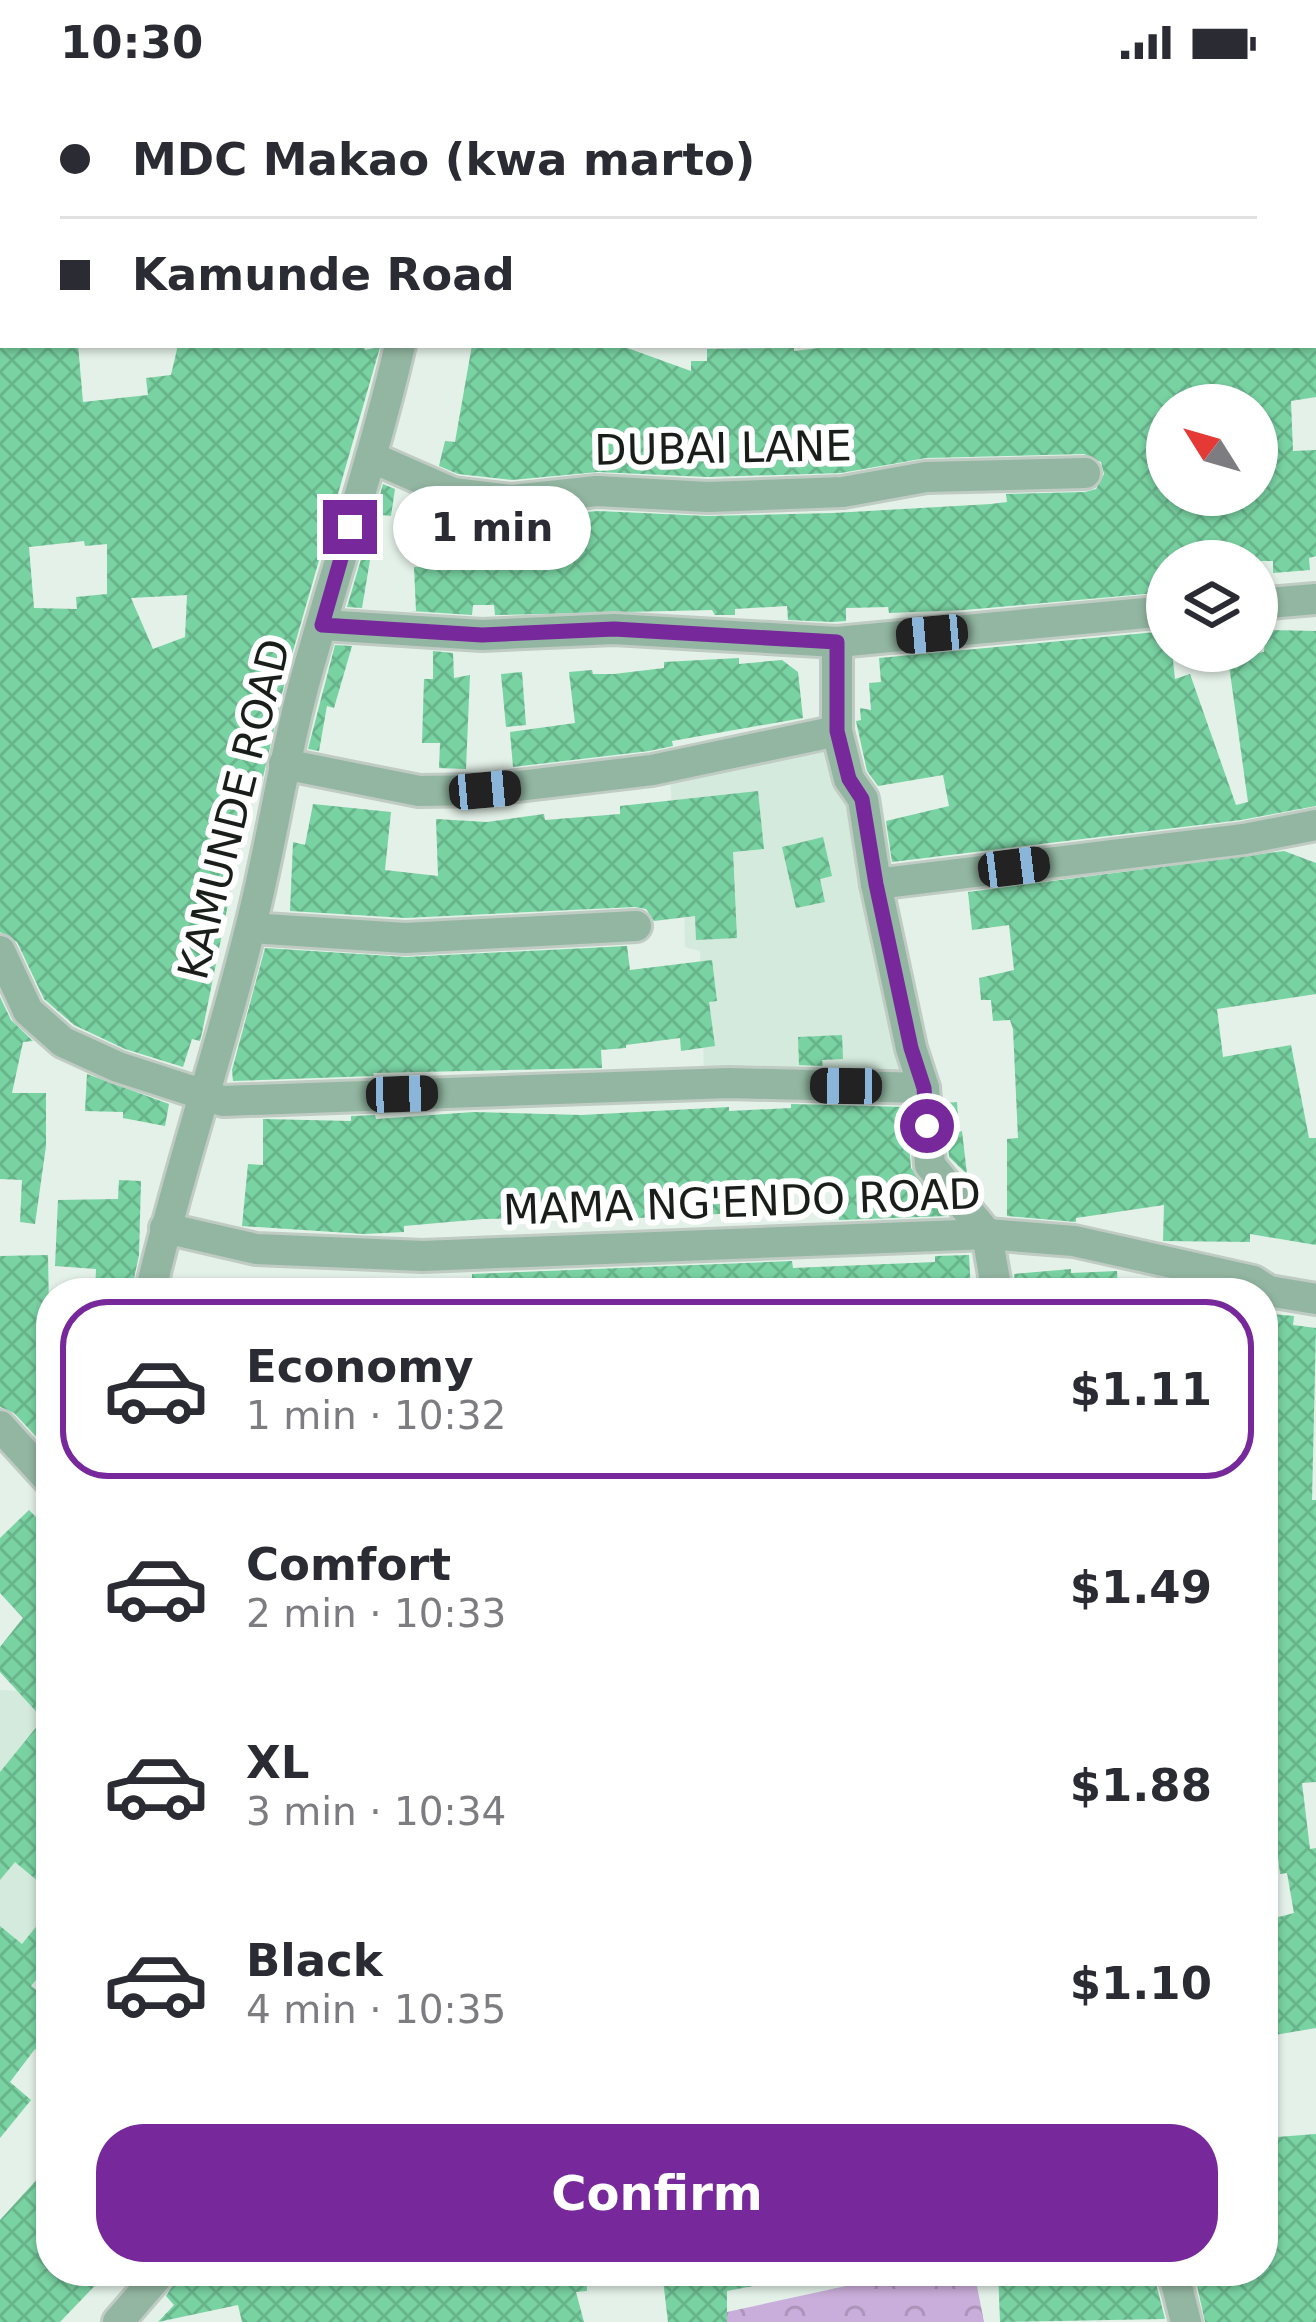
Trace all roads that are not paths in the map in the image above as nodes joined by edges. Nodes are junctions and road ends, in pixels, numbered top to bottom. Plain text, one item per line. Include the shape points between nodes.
1 (399, 348) edge
2 (371, 457) junction
3 (1085, 473) dead end
4 (1316, 599) edge
5 (1278, 602) edge
6 (1146, 613) edge
7 (322, 625) junction
8 (837, 642) junction
9 (837, 731) junction
10 (284, 764) junction
11 (1316, 825) edge
12 (876, 884) junction
13 (636, 926) dead end
14 (251, 928) junction
15 (0, 951) edge
16 (924, 1088) junction
17 (206, 1096) junction
18 (165, 1228) junction
19 (987, 1234) junction
20 (153, 1278) edge
21 (994, 1278) edge
22 (1240, 1278) edge
23 (1278, 1293) edge
24 (1316, 1300) edge
25 (0, 1426) edge
26 (36, 1466) edge
27 (149, 2286) edge
28 (1177, 2286) edge
29 (118, 2322) edge
30 (1186, 2322) edge

1 - 2 street, KAMUNDE ROAD
2 - 3 street, DUBAI LANE via 453,494 512,500 597,491 842,492 926,477
2 - 7 street, KAMUNDE ROAD
4 - 5 street
6 - 8 street
7 - 8 street
7 - 10 street, KAMUNDE ROAD
8 - 9 street
9 - 10 street via 652,770 485,790 419,791
9 - 12 street via 862,799
10 - 14 street, KAMUNDE ROAD
11 - 12 street
12 - 16 street
13 - 14 street via 405,938
14 - 17 street, KAMUNDE ROAD
15 - 17 street via 28,1011 63,1042
16 - 17 street via 729,1083
16 - 19 street via 930,1165
17 - 18 street, KAMUNDE ROAD
18 - 19 street, MAMA NG'ENDO ROAD via 256,1249 423,1256
18 - 20 street, KAMUNDE ROAD
19 - 21 street
19 - 22 street, MAMA NG'ENDO ROAD via 1074,1241
23 - 24 street, MAMA NG'ENDO ROAD
25 - 26 street
27 - 29 street
28 - 30 street

